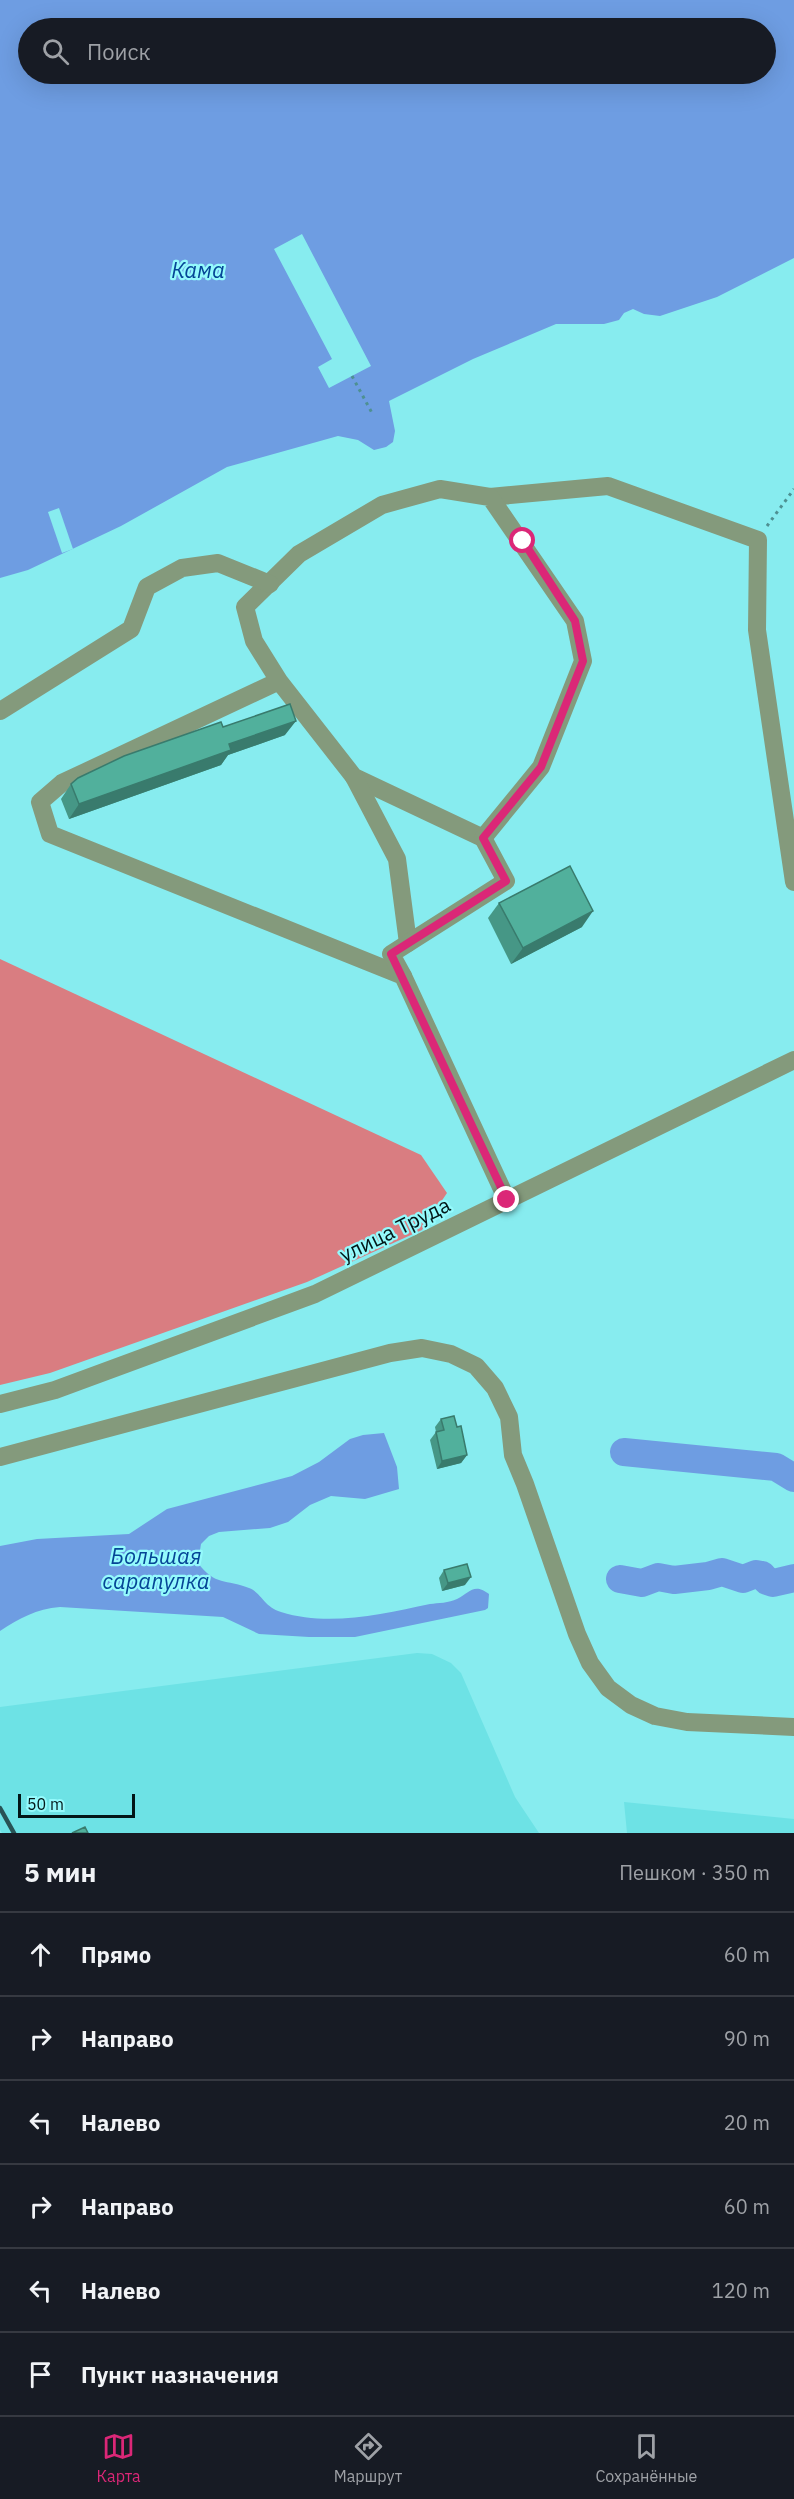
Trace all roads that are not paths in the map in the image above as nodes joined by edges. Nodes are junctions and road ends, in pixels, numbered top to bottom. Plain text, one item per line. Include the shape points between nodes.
1 (490, 497) junction
2 (270, 584) junction
3 (279, 681) junction
4 (0, 711) edge
5 (354, 777) junction
6 (483, 838) junction
7 (794, 882) edge
8 (408, 943) junction
9 (403, 976) junction
10 (794, 1060) edge
11 (507, 1200) junction
12 (0, 1404) edge
13 (0, 1457) edge
14 (794, 1727) edge

1 - 2 street via 440,489 382,505 299,554
1 - 6 street via 575,621 583,661 541,767
1 - 7 street via 608,486 758,540 757,630
2 - 3 street via 245,607 254,641
2 - 4 street via 218,563 182,568 147,587 131,629
3 - 5 street
3 - 9 street via 62,783 40,802 50,834
5 - 6 street
5 - 8 street via 397,859
6 - 8 street via 506,881
8 - 9 street via 391,954
9 - 11 street
10 - 11 street, улица Труда
11 - 12 street, улица Труда via 315,1294 55,1390
13 - 14 street via 390,1353 422,1348 451,1354 476,1366 495,1388 509,1417 513,1455 577,1634 590,1663 608,1688 655,1716 687,1722

